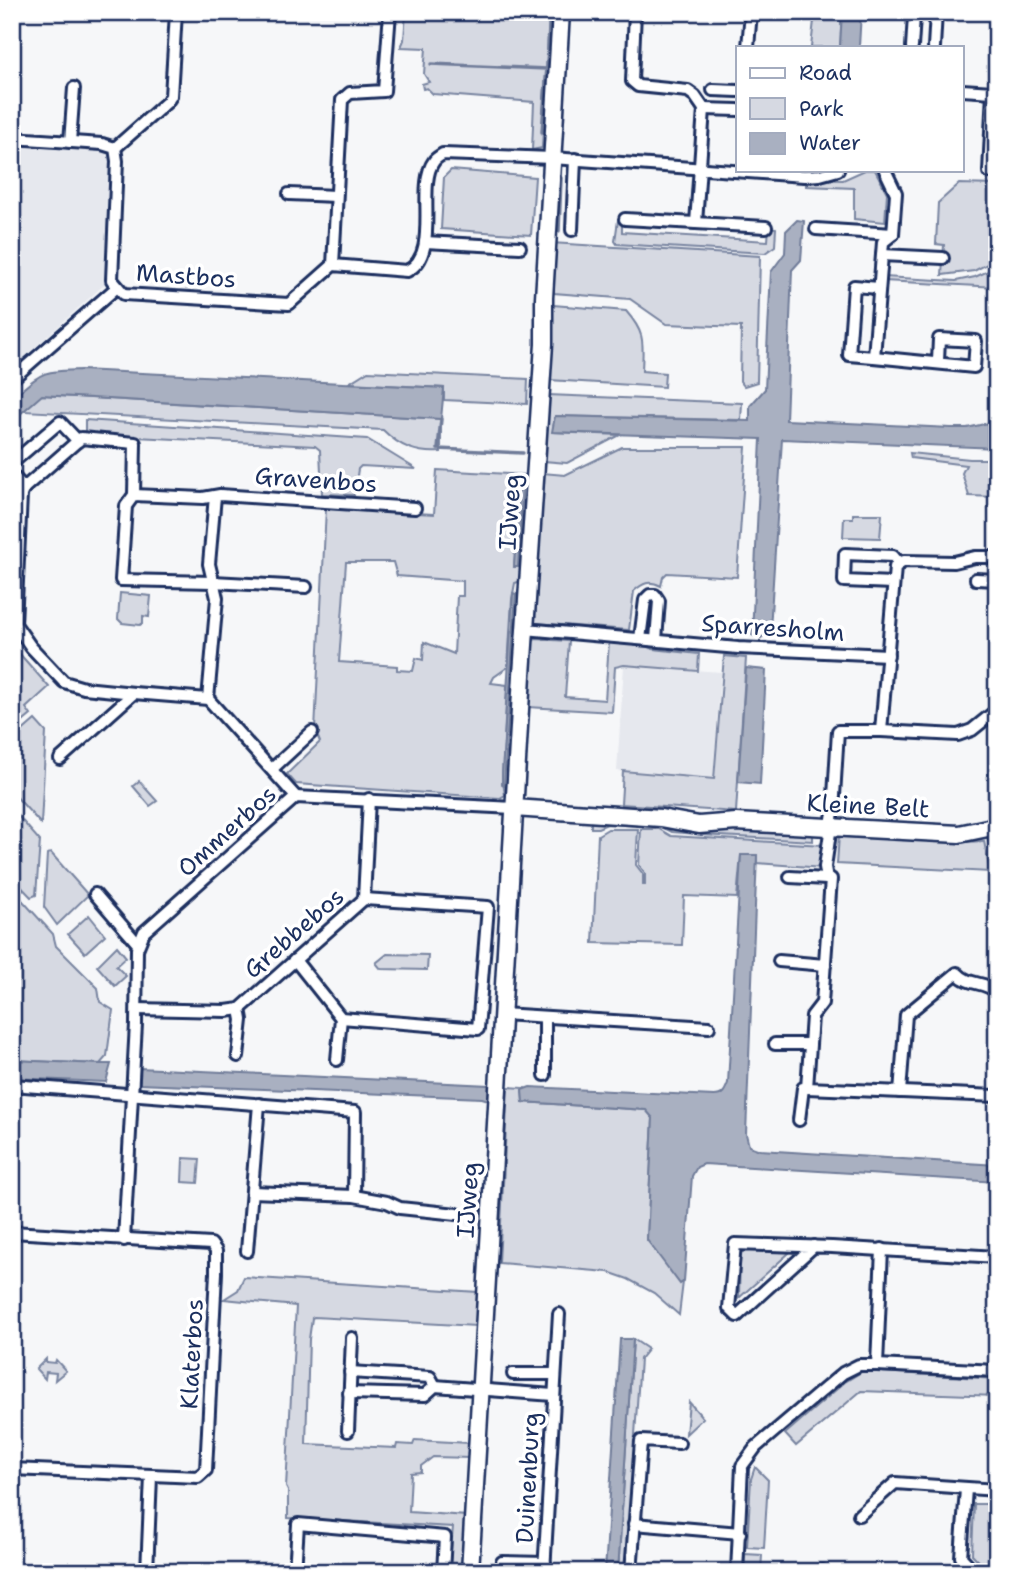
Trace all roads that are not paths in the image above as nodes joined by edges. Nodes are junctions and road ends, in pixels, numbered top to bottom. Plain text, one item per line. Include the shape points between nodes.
1 (176, 12) edge
2 (390, 12) edge
3 (561, 12) edge
4 (635, 12) edge
5 (751, 12) edge
6 (936, 12) edge
7 (914, 16) dead end
8 (748, 46) edge
9 (912, 46) edge
10 (934, 46) edge
11 (74, 88) dead end
12 (713, 90) dead end
13 (964, 90) edge
14 (736, 91) edge
15 (995, 92) edge
16 (704, 110) junction
17 (736, 110) edge
18 (12, 138) edge
19 (70, 142) junction
20 (115, 148) junction
21 (552, 158) junction
22 (575, 159) junction
23 (700, 169) junction
24 (736, 171) edge
25 (745, 172) edge
26 (831, 172) edge
27 (886, 172) edge
28 (989, 172) dead end
29 (289, 194) dead end
30 (336, 196) junction
31 (625, 219) dead end
32 (696, 223) junction
33 (766, 227) dead end
34 (816, 229) dead end
35 (572, 230) dead end
36 (892, 234) junction
37 (425, 243) junction
38 (520, 247) dead end
39 (882, 255) junction
40 (943, 258) dead end
41 (333, 265) junction
42 (116, 288) junction
43 (879, 288) junction
44 (874, 357) junction
45 (938, 362) dead end
46 (12, 379) edge
47 (80, 439) junction
48 (12, 463) edge
49 (12, 475) edge
50 (24, 488) junction
51 (134, 495) junction
52 (215, 496) junction
53 (415, 508) dead end
54 (997, 557) edge
55 (898, 562) junction
56 (976, 579) dead end
57 (997, 580) edge
58 (213, 582) junction
59 (893, 583) junction
60 (306, 587) dead end
61 (525, 629) junction
62 (640, 639) junction
63 (656, 640) junction
64 (888, 655) junction
65 (134, 693) junction
66 (208, 699) junction
67 (997, 710) edge
68 (881, 731) junction
69 (312, 732) dead end
70 (60, 759) dead end
71 (272, 769) junction
72 (296, 797) junction
73 (369, 799) junction
74 (514, 808) junction
75 (831, 826) junction
76 (995, 827) edge
77 (997, 847) edge
78 (790, 877) dead end
79 (827, 878) junction
80 (95, 894) dead end
81 (364, 899) junction
82 (138, 944) junction
83 (295, 960) junction
84 (779, 961) dead end
85 (825, 965) junction
86 (997, 992) edge
87 (136, 1009) junction
88 (240, 1009) junction
89 (502, 1014) junction
90 (545, 1017) junction
91 (341, 1018) junction
92 (709, 1027) dead end
93 (775, 1044) dead end
94 (809, 1044) junction
95 (238, 1056) dead end
96 (337, 1060) dead end
97 (545, 1075) dead end
98 (12, 1085) edge
99 (807, 1088) junction
100 (900, 1092) junction
101 (132, 1094) junction
102 (997, 1096) edge
103 (259, 1104) junction
104 (799, 1120) dead end
105 (252, 1192) junction
106 (354, 1196) junction
107 (457, 1214) dead end
108 (12, 1232) edge
109 (124, 1240) junction
110 (814, 1246) junction
111 (882, 1250) junction
112 (247, 1251) dead end
113 (997, 1257) edge
114 (559, 1314) dead end
115 (352, 1338) dead end
116 (877, 1364) junction
117 (997, 1371) edge
118 (350, 1372) junction
119 (513, 1374) dead end
120 (555, 1374) junction
121 (435, 1386) junction
122 (480, 1389) junction
123 (349, 1393) junction
124 (553, 1395) junction
125 (348, 1431) dead end
126 (679, 1443) dead end
127 (12, 1469) edge
128 (150, 1476) junction
129 (965, 1489) junction
130 (997, 1490) edge
131 (859, 1515) dead end
132 (634, 1524) junction
133 (740, 1533) junction
134 (502, 1562) dead end
135 (544, 1567) edge
136 (146, 1572) edge
137 (295, 1572) edge
138 (443, 1572) edge
139 (470, 1572) edge
140 (631, 1572) edge
141 (737, 1572) edge
142 (975, 1572) edge

1 - 20 street via 171,96
2 - 30 street via 384,92 350,93 342,100
3 - 21 street, IJweg
4 - 16 street via 632,81 638,86 688,91
5 - 8 street
6 - 10 street
7 - 9 street
11 - 19 street
12 - 14 street
13 - 15 street
15 - 28 street
16 - 17 street
16 - 23 street
18 - 19 street
19 - 20 street
20 - 42 street, Mastbos via 112,281
21 - 22 street
21 - 37 street via 443,154 434,161 429,175
21 - 61 street, IJweg
22 - 23 street
22 - 35 street
23 - 24 street
23 - 32 street
25 - 26 street via 804,176
27 - 36 street via 896,193
29 - 30 street
30 - 41 street
31 - 32 street
32 - 33 street
34 - 36 street
36 - 39 street via 883,242
37 - 38 street
37 - 41 street via 422,259 407,271
39 - 40 street
39 - 43 street
41 - 42 street, Mastbos via 289,304 124,294
42 - 46 street
43 - 44 street
43 - 44 street via 854,286 850,341 849,355
44 - 45 street
47 - 48 street via 60,422
47 - 50 street
47 - 51 street via 135,443
49 - 50 street
50 - 65 street via 15,624 64,682
51 - 52 street, Gravenbos
51 - 58 street via 126,506 121,580
52 - 53 street, Gravenbos
52 - 58 street via 209,564
54 - 55 street
55 - 59 street
55 - 59 street via 893,556 845,554 844,581
56 - 57 street
58 - 60 street
58 - 66 street via 217,598
59 - 64 street
61 - 62 street, Sparresholm
61 - 74 street, IJweg
62 - 63 street, Sparresholm
62 - 63 street via 645,600 655,595 659,601
63 - 64 street, Sparresholm
64 - 68 street
65 - 66 street
65 - 70 street
66 - 71 street
67 - 68 street via 958,735
68 - 75 street via 838,732
69 - 71 street
71 - 72 street
72 - 73 street, Ommerbos
72 - 82 street, Ommerbos via 144,932
73 - 74 street, Ommerbos
73 - 81 street, Grebbebos
74 - 75 street, Kleine Belt via 661,818 700,815 736,822
74 - 89 street, IJweg
75 - 76 street, Kleine Belt via 959,834
75 - 79 street
76 - 77 street
78 - 79 street
79 - 85 street via 831,879
80 - 82 street
81 - 83 street, Grebbebos
81 - 91 street via 488,906 478,1029
82 - 87 street
83 - 88 street, Grebbebos
83 - 91 street
84 - 85 street
85 - 94 street via 822,1003 812,1016
86 - 100 street via 989,985 965,982 957,973 906,1015
87 - 88 street, Grebbebos
87 - 101 street
88 - 95 street, Grebbebos
89 - 90 street
89 - 122 street, IJweg
90 - 92 street
90 - 97 street
91 - 96 street
93 - 94 street
94 - 99 street
98 - 101 street
99 - 100 street
99 - 104 street via 803,1088
100 - 102 street
101 - 103 street
101 - 109 street
103 - 105 street
103 - 106 street via 355,1112
105 - 106 street
105 - 112 street
106 - 107 street via 400,1208
108 - 109 street, Klaterbos
109 - 128 street, Klaterbos via 211,1244 216,1251 206,1470 198,1477
110 - 110 street via 735,1244 729,1308 737,1316
110 - 111 street
111 - 113 street
111 - 116 street
114 - 120 street, Duinenburg
115 - 118 street
116 - 117 street
116 - 133 street via 842,1373 748,1455 742,1466
118 - 121 street via 430,1377
118 - 123 street
119 - 120 street
120 - 124 street, Duinenburg
121 - 122 street
121 - 123 street via 425,1395
122 - 124 street, Duinenburg
122 - 139 street, IJweg
123 - 125 street
124 - 135 street, Duinenburg
126 - 132 street via 641,1441
127 - 128 street, Klaterbos
128 - 136 street
129 - 130 street
129 - 131 street via 895,1483
129 - 142 street via 961,1557
132 - 133 street
132 - 140 street
133 - 141 street
134 - 135 street, Duinenburg
137 - 138 street via 298,1524 445,1537

